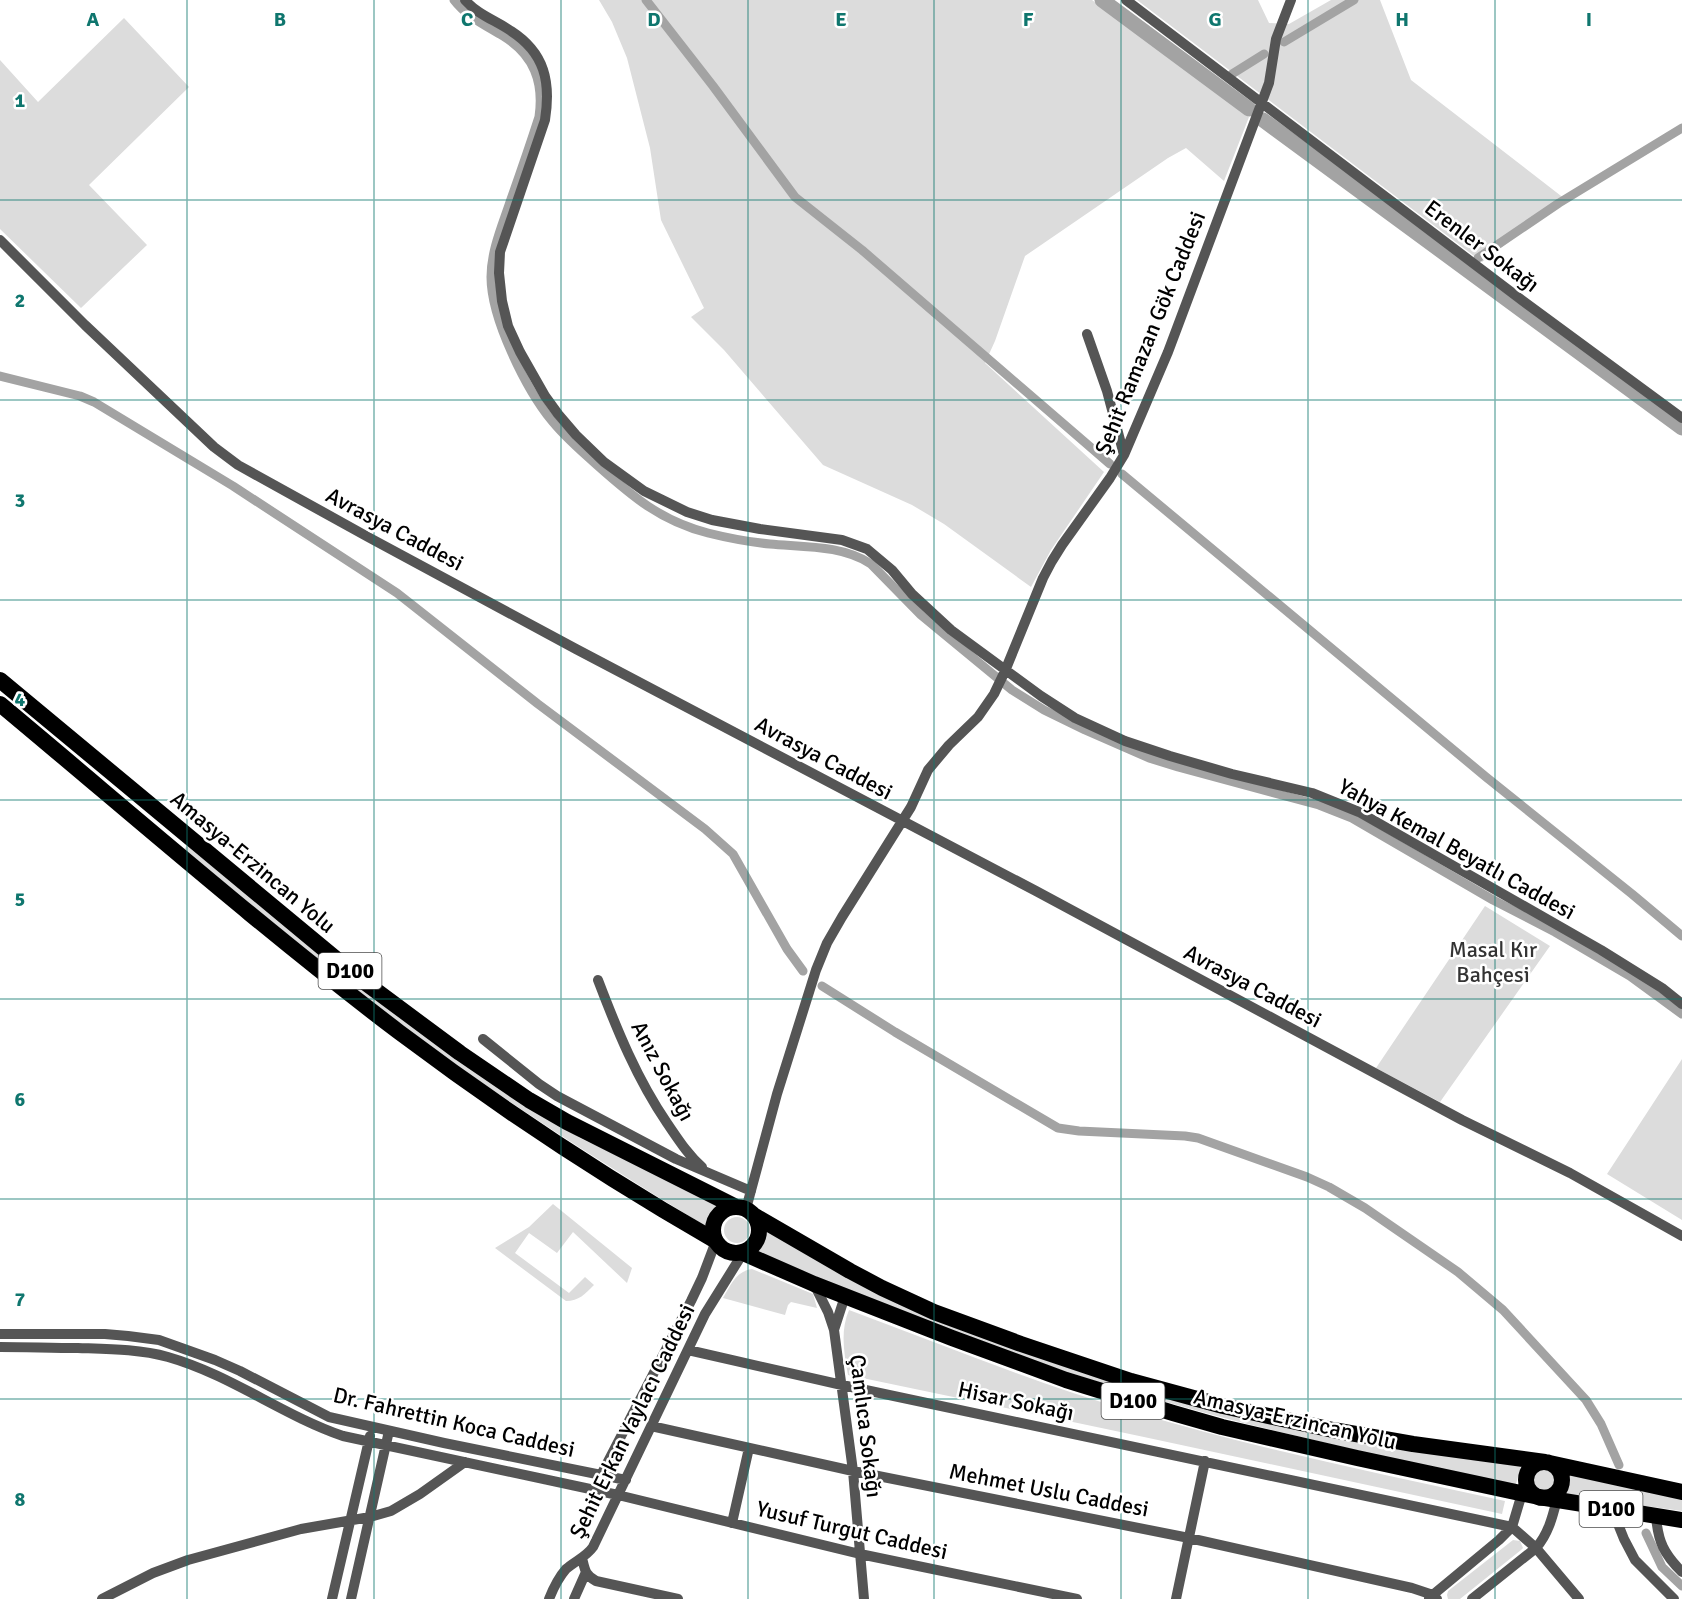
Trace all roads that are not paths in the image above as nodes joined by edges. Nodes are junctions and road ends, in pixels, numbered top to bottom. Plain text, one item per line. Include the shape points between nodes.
1 (465, 0) edge
2 (1126, 0) edge
3 (1291, 0) edge
4 (1261, 103) junction
5 (0, 240) edge
6 (1087, 334) dead end
7 (1682, 418) edge
8 (1124, 455) junction
9 (1005, 671) junction
10 (0, 680) edge
11 (0, 704) edge
12 (902, 821) junction
13 (598, 980) dead end
14 (1682, 1004) edge
15 (483, 1039) dead end
16 (707, 1172) junction
17 (751, 1191) junction
18 (746, 1211) junction
19 (1682, 1236) edge
20 (716, 1241) junction
21 (743, 1253) junction
22 (813, 1284) junction
23 (846, 1296) junction
24 (834, 1330) junction
25 (0, 1334) edge
26 (0, 1347) edge
27 (688, 1350) junction
28 (842, 1385) junction
29 (651, 1426) junction
30 (372, 1427) junction
31 (389, 1431) junction
32 (368, 1441) junction
33 (386, 1446) junction
34 (748, 1448) junction
35 (1205, 1461) junction
36 (465, 1462) junction
37 (1545, 1462) junction
38 (853, 1471) junction
39 (602, 1475) junction
40 (626, 1480) junction
41 (1524, 1487) junction
42 (1682, 1492) edge
43 (1558, 1494) junction
44 (618, 1495) junction
45 (1612, 1509) junction
46 (1656, 1516) junction
47 (370, 1517) junction
48 (350, 1520) junction
49 (1682, 1520) edge
50 (732, 1522) junction
51 (1512, 1527) junction
52 (1189, 1538) junction
53 (1536, 1548) junction
54 (860, 1554) junction
55 (582, 1558) junction
56 (586, 1572) junction
57 (1682, 1572) edge
58 (1433, 1598) edge
59 (102, 1599) edge
60 (332, 1599) edge
61 (351, 1599) edge
62 (549, 1599) edge
63 (574, 1599) edge
64 (678, 1599) edge
65 (864, 1599) edge
66 (1077, 1599) edge
67 (1176, 1599) edge
68 (1472, 1599) edge
69 (1579, 1599) edge
70 (1674, 1599) edge

1 - 9 street, Yahya Kemal Beyatlı Caddesi via 531,48 548,87 545,120 507,227 499,273 508,326 558,414 604,462 668,504 733,525 842,540 867,549 951,630
2 - 4 street, Erenler Sokağı
3 - 4 street, Şehit Ramazan Gök Caddesi via 1276,39 1269,84
4 - 7 street, Erenler Sokağı
4 - 8 street, Şehit Ramazan Gök Caddesi via 1168,352
5 - 12 street, Avrasya Caddesi via 214,447 238,465
6 - 8 street
8 - 9 street, Şehit Ramazan Gök Caddesi via 1052,561
9 - 12 street, Şehit Ramazan Gök Caddesi via 978,717 928,770
9 - 14 street, Yahya Kemal Beyatlı Caddesi via 1075,718 1125,741 1194,764 1312,793 1359,812 1601,950
10 - 18 highway, Amasya-Erzincan Yolu / D100 via 352,972 460,1053 567,1122
11 - 20 highway, Amasya-Erzincan Yolu / D100 via 399,1032 544,1136
12 - 17 street, Şehit Ramazan Gök Caddesi via 820,960
12 - 19 street, Avrasya Caddesi via 1462,1120 1570,1173
13 - 16 street, Anız Sokağı via 628,1056 649,1095 683,1148
15 - 16 street via 557,1096 637,1140
16 - 17 street
17 - 18 street, Şehit Ramazan Gök Caddesi
18 - 20 highway via 725,1210 716,1218
18 - 21 highway via 759,1226 759,1237
18 - 37 highway, Amasya-Erzincan Yolu / D100 via 874,1284 934,1312 1131,1381 1333,1430
20 - 21 highway via 728,1252
20 - 39 street, Şehit Erkan Yaylacı Caddesi via 691,1301
21 - 22 highway, Amasya-Erzincan Yolu / D100
21 - 27 street, Şehit Erkan Yaylacı Caddesi
22 - 23 highway, Amasya-Erzincan Yolu / D100
22 - 24 street, Çamlıca Sokağı
23 - 24 street, Çamlıca Sokağı
23 - 41 highway, Amasya-Erzincan Yolu / D100 via 1066,1380 1222,1427 1336,1453
24 - 28 street, Çamlıca Sokağı
25 - 30 street, Dr. Fahrettin Koca Caddesi via 128,1335 159,1341 216,1360 329,1417
26 - 32 street, Dr. Fahrettin Koca Caddesi via 121,1349 170,1358 225,1379 321,1428
27 - 28 street, Hisar Sokağı
27 - 29 street, Şehit Erkan Yaylacı Caddesi
28 - 35 street, Hisar Sokağı
28 - 38 street, Çamlıca Sokağı
29 - 34 street, Mehmet Uslu Caddesi
29 - 40 street, Şehit Erkan Yaylacı Caddesi
30 - 31 street, Dr. Fahrettin Koca Caddesi
30 - 32 street
31 - 33 street
31 - 39 street, Dr. Fahrettin Koca Caddesi
32 - 33 street, Dr. Fahrettin Koca Caddesi
32 - 48 street
33 - 36 street, Dr. Fahrettin Koca Caddesi
33 - 47 street
34 - 38 street, Mehmet Uslu Caddesi
34 - 50 street
35 - 51 street, Hisar Sokağı
35 - 52 street
36 - 44 street, Dr. Fahrettin Koca Caddesi
36 - 47 street via 403,1505
37 - 41 highway via 1530,1469
37 - 42 highway, Amasya-Erzincan Yolu / D100
37 - 43 highway via 1559,1471
38 - 52 street, Mehmet Uslu Caddesi
38 - 54 street, Çamlıca Sokağı
39 - 40 street, Dr. Fahrettin Koca Caddesi
40 - 44 street, Şehit Erkan Yaylacı Caddesi
41 - 43 highway via 1539,1497
41 - 51 street
43 - 45 highway, D100
43 - 53 street via 1549,1529
44 - 50 street, Yusuf Turgut Caddesi
44 - 55 street, Şehit Erkan Yaylacı Caddesi via 593,1547
45 - 46 highway, D100
45 - 70 street via 1635,1560
46 - 49 highway, D100
46 - 57 street via 1662,1545
47 - 48 street
47 - 61 street
48 - 59 street via 301,1529 188,1560
48 - 60 street
50 - 54 street, Yusuf Turgut Caddesi
51 - 53 street
51 - 58 street
52 - 58 street, Mehmet Uslu Caddesi via 1412,1588
52 - 67 street
53 - 68 street
53 - 69 street
54 - 65 street, Çamlıca Sokağı
54 - 66 street, Yusuf Turgut Caddesi
55 - 56 street
55 - 62 street, Şehit Erkan Yaylacı Caddesi via 567,1568
56 - 63 street
56 - 64 street via 596,1581

